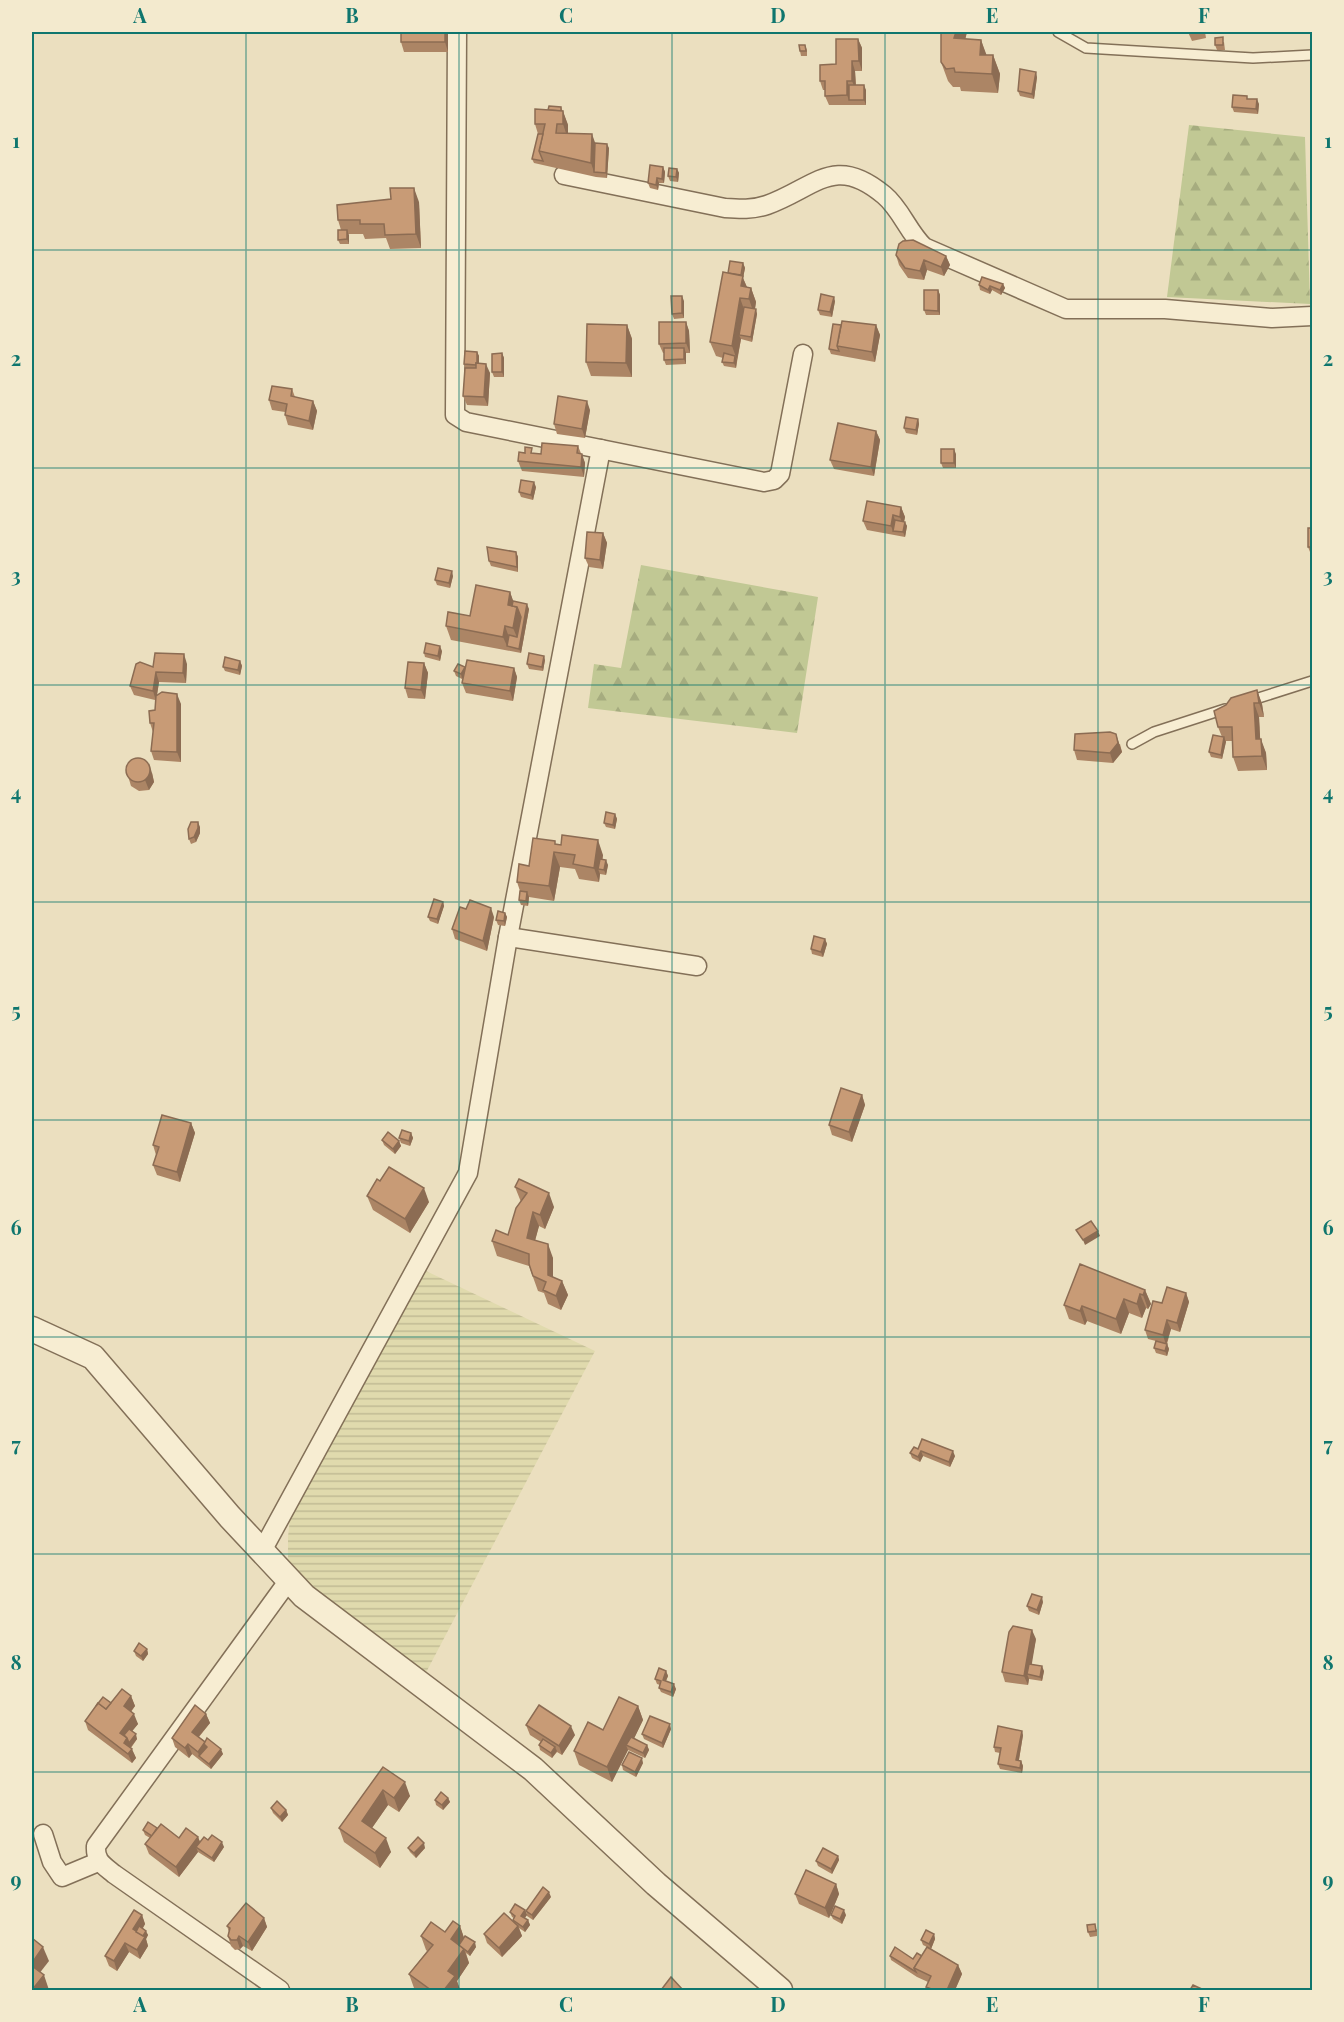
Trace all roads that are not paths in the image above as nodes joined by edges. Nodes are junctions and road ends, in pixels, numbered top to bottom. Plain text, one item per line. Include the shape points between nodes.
1 (457, 32) edge
2 (1058, 32) edge
3 (1312, 55) edge
4 (564, 175) dead end
5 (1312, 316) edge
6 (803, 354) dead end
7 (601, 449) junction
8 (1312, 681) edge
9 (1132, 744) dead end
10 (508, 937) junction
11 (697, 966) dead end
12 (32, 1329) edge
13 (262, 1551) junction
14 (289, 1580) junction
15 (44, 1834) dead end
16 (98, 1862) junction
17 (267, 1987) edge
18 (780, 1990) edge

1 - 7 street via 455,415 466,422
2 - 3 lane via 1086,48 1253,58
4 - 5 street via 752,209 825,176 849,175 886,196 924,247 1066,309 1165,309 1272,318
6 - 7 street via 780,474 774,480 765,482
7 - 10 street
8 - 9 lane via 1155,732
10 - 11 street
10 - 13 street via 468,1173
12 - 13 street via 93,1357
13 - 14 street
14 - 16 street via 96,1846
14 - 18 street via 304,1596 533,1769 656,1884
15 - 16 street via 52,1862 62,1877
16 - 17 street

